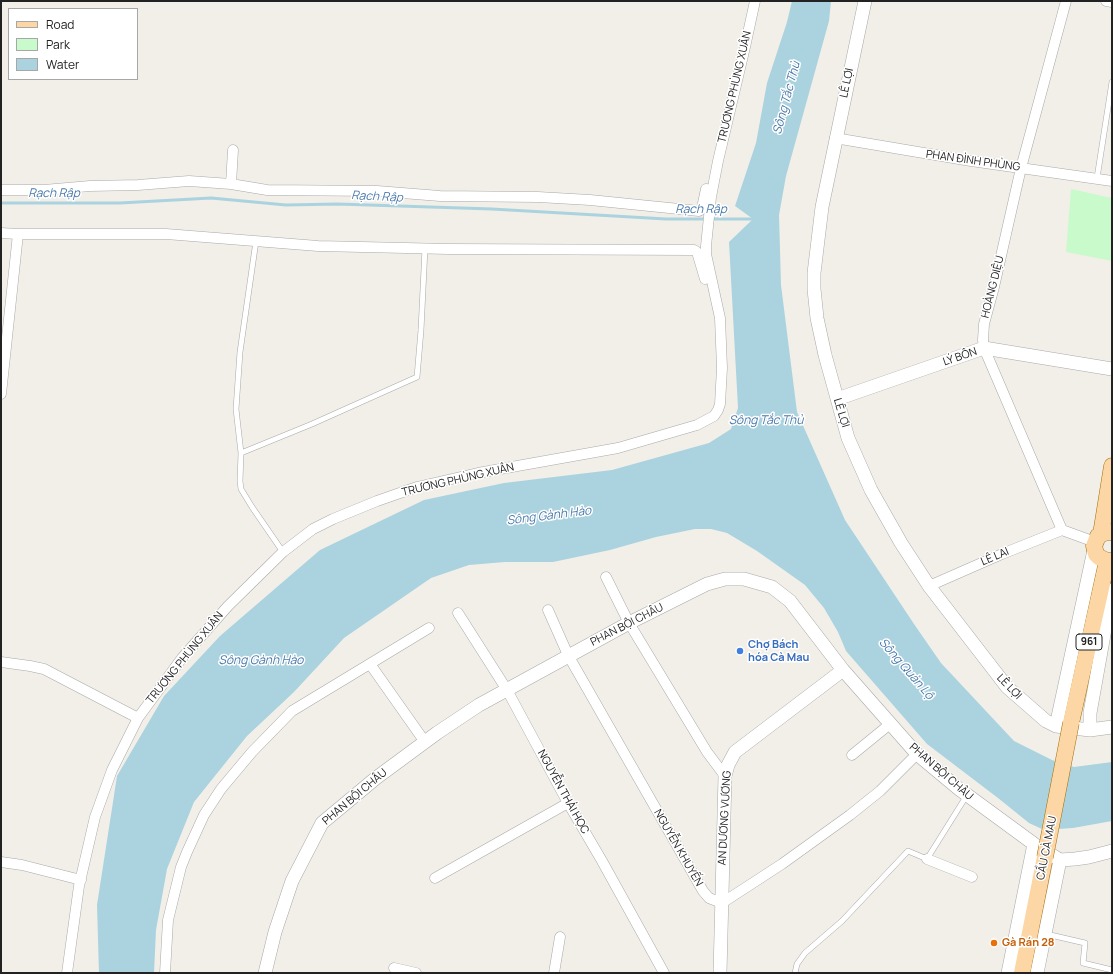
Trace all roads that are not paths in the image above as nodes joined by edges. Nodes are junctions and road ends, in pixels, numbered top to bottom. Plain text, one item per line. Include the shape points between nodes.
1 (755, 1) edge
2 (865, 1) edge
3 (1066, 1) edge
4 (1106, 1) edge
5 (1112, 2) edge
6 (1112, 82) edge
7 (835, 138) junction
8 (233, 150) dead end
9 (718, 161) junction
10 (1021, 168) junction
11 (1097, 178) junction
12 (1112, 180) edge
13 (231, 184) junction
14 (1, 190) edge
15 (1, 233) edge
16 (18, 234) junction
17 (256, 241) junction
18 (425, 248) junction
19 (716, 300) junction
20 (984, 348) junction
21 (1112, 369) edge
22 (1, 394) edge
23 (836, 399) junction
24 (241, 453) junction
25 (1112, 466) edge
26 (1062, 530) junction
27 (1101, 539) edge
28 (283, 552) junction
29 (1110, 561) edge
30 (606, 577) dead end
31 (929, 586) junction
32 (1112, 590) edge
33 (548, 610) dead end
34 (458, 613) dead end
35 (629, 623) junction
36 (429, 628) dead end
37 (568, 655) junction
38 (1, 662) edge
39 (370, 664) junction
40 (843, 670) junction
41 (507, 690) junction
42 (138, 718) junction
43 (890, 724) junction
44 (1063, 724) junction
45 (1112, 727) edge
46 (1090, 730) junction
47 (425, 742) junction
48 (917, 754) junction
49 (852, 755) dead end
50 (725, 776) junction
51 (967, 796) junction
52 (568, 803) junction
53 (1034, 844) junction
54 (1112, 851) edge
55 (1052, 859) junction
56 (927, 860) junction
57 (1, 862) edge
58 (972, 877) dead end
59 (435, 878) dead end
60 (81, 880) junction
61 (722, 903) junction
62 (1045, 934) junction
63 (560, 937) dead end
64 (394, 968) dead end
65 (1112, 970) edge
66 (67, 973) edge
67 (165, 973) edge
68 (265, 973) edge
69 (416, 973) edge
70 (554, 973) edge
71 (664, 973) edge
72 (720, 973) edge
73 (795, 973) edge
74 (1008, 973) edge
75 (1022, 973) edge
76 (1037, 973) edge

1 - 9 street, TRƯƠNG PHÙNG XUÂN
2 - 7 street, LÊ LỢI
3 - 10 street, HOÀNG DIỆU
4 - 5 street
6 - 11 lane
7 - 10 street, PHAN ĐÌNH PHÙNG via 921,154
7 - 23 street, LÊ LỢI via 818,234 814,289 823,348
8 - 13 street
9 - 13 street via 710,168 702,208 699,211 546,197 267,190
9 - 19 street, TRƯƠNG PHÙNG XUÂN via 706,246
10 - 11 street, PHAN ĐÌNH PHÙNG
10 - 20 street, HOÀNG DIỆU via 984,324
11 - 12 street, PHAN ĐÌNH PHÙNG
13 - 14 street via 189,181 44,190
15 - 16 street
16 - 17 street via 166,234
16 - 22 street
17 - 18 street via 318,246
17 - 24 lane via 240,352 236,409
18 - 19 street via 694,250 697,252 708,287
18 - 24 lane via 417,377
19 - 28 street, TRƯƠNG PHÙNG XUÂN via 720,318 722,368 720,404 714,416 706,422 618,448 478,473 417,487 334,518 313,529
20 - 21 street, LÝ BÔN
20 - 23 street, LÝ BÔN
20 - 26 street, HOÀNG DIỆU
23 - 31 street, LÊ LỢI via 848,438 871,490
24 - 28 lane via 241,489
25 - 27 main road
26 - 27 street
26 - 31 street, LÊ LAI
27 - 29 main road via 1099,557
27 - 44 street
28 - 42 street, TRƯƠNG PHÙNG XUÂN via 228,606 182,658
29 - 44 main road, 961
30 - 35 street
31 - 44 street, LÊ LỢI via 1006,687 1046,721
32 - 46 street via 1090,713
33 - 37 street, NGUYỄN KHUYẾN
34 - 41 street, NGUYỄN THÁI HỌC
35 - 37 street, PHAN BỘI CHÂU
35 - 40 street, PHAN BỘI CHÂU via 708,584 725,578 744,579 772,587 790,601
35 - 50 street via 707,752
36 - 39 street
37 - 41 street, PHAN BỘI CHÂU
37 - 61 street, NGUYỄN KHUYẾN via 703,891 709,898
38 - 42 street via 44,669
39 - 47 street
39 - 67 street via 292,711 221,789 204,815 181,867 168,920
40 - 43 street, PHAN BỘI CHÂU
40 - 50 street, AN DƯƠNG VƯƠNG via 736,752
41 - 47 street, PHAN BỘI CHÂU via 479,705
41 - 52 street, NGUYỄN THÁI HỌC
42 - 60 street, TRƯƠNG PHÙNG XUÂN via 112,770 99,804
43 - 48 street, PHAN BỘI CHÂU
43 - 49 street
44 - 46 street, LÊ LỢI
44 - 55 main road, CẦU CÀ MAU, bridge
45 - 46 street, LÊ LỢI
47 - 68 street, PHAN BỘI CHÂU via 322,823 292,881 274,932
48 - 51 street, PHAN BỘI CHÂU
48 - 61 street via 880,791 850,815
50 - 61 street, AN DƯƠNG VƯƠNG
51 - 53 street, PHAN BỘI CHÂU
51 - 56 lane
52 - 59 street
52 - 71 street, NGUYỄN THÁI HỌC
53 - 55 street, PHAN BỘI CHÂU
53 - 74 street
54 - 55 street via 1075,859
55 - 62 street
55 - 75 main road, CẦU CÀ MAU
56 - 58 street
56 - 73 lane via 908,851 842,921 805,953 799,960
57 - 60 street
60 - 66 street, TRƯƠNG PHÙNG XUÂN
61 - 72 street, AN DƯƠNG VƯƠNG
62 - 65 lane via 1085,944 1082,964
62 - 76 street
63 - 70 street
64 - 69 street

